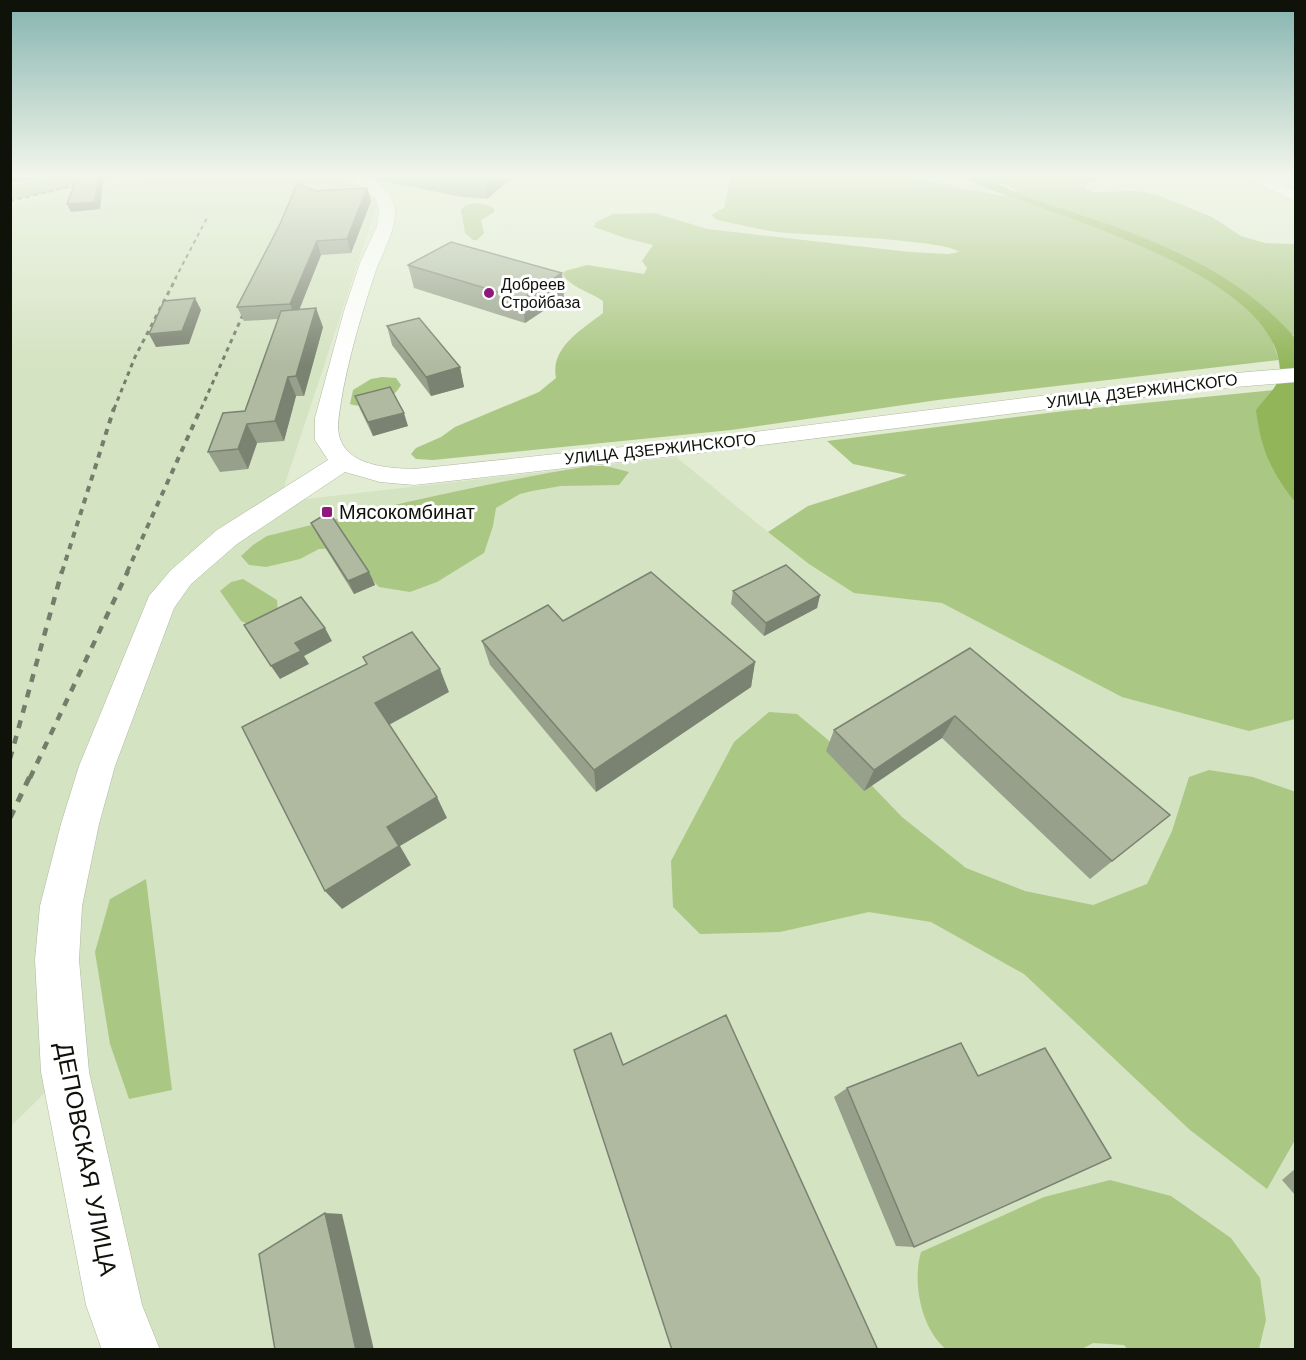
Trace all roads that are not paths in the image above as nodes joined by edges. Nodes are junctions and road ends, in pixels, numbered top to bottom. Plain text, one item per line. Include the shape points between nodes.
1 (378, 238) edge
2 (1296, 375) edge
3 (344, 461) junction
4 (131, 1350) edge

1 - 3 street via 344,345 327,419 326,437 331,449
2 - 3 street, УЛИЦА ДЗЕРЖИНСКОГО via 414,477 366,471
3 - 4 street, ДЕПОВСКАЯ УЛИЦА via 227,537 181,577 160,604 97,766 80,824 61,906 57,960 65,1072 114,1305

